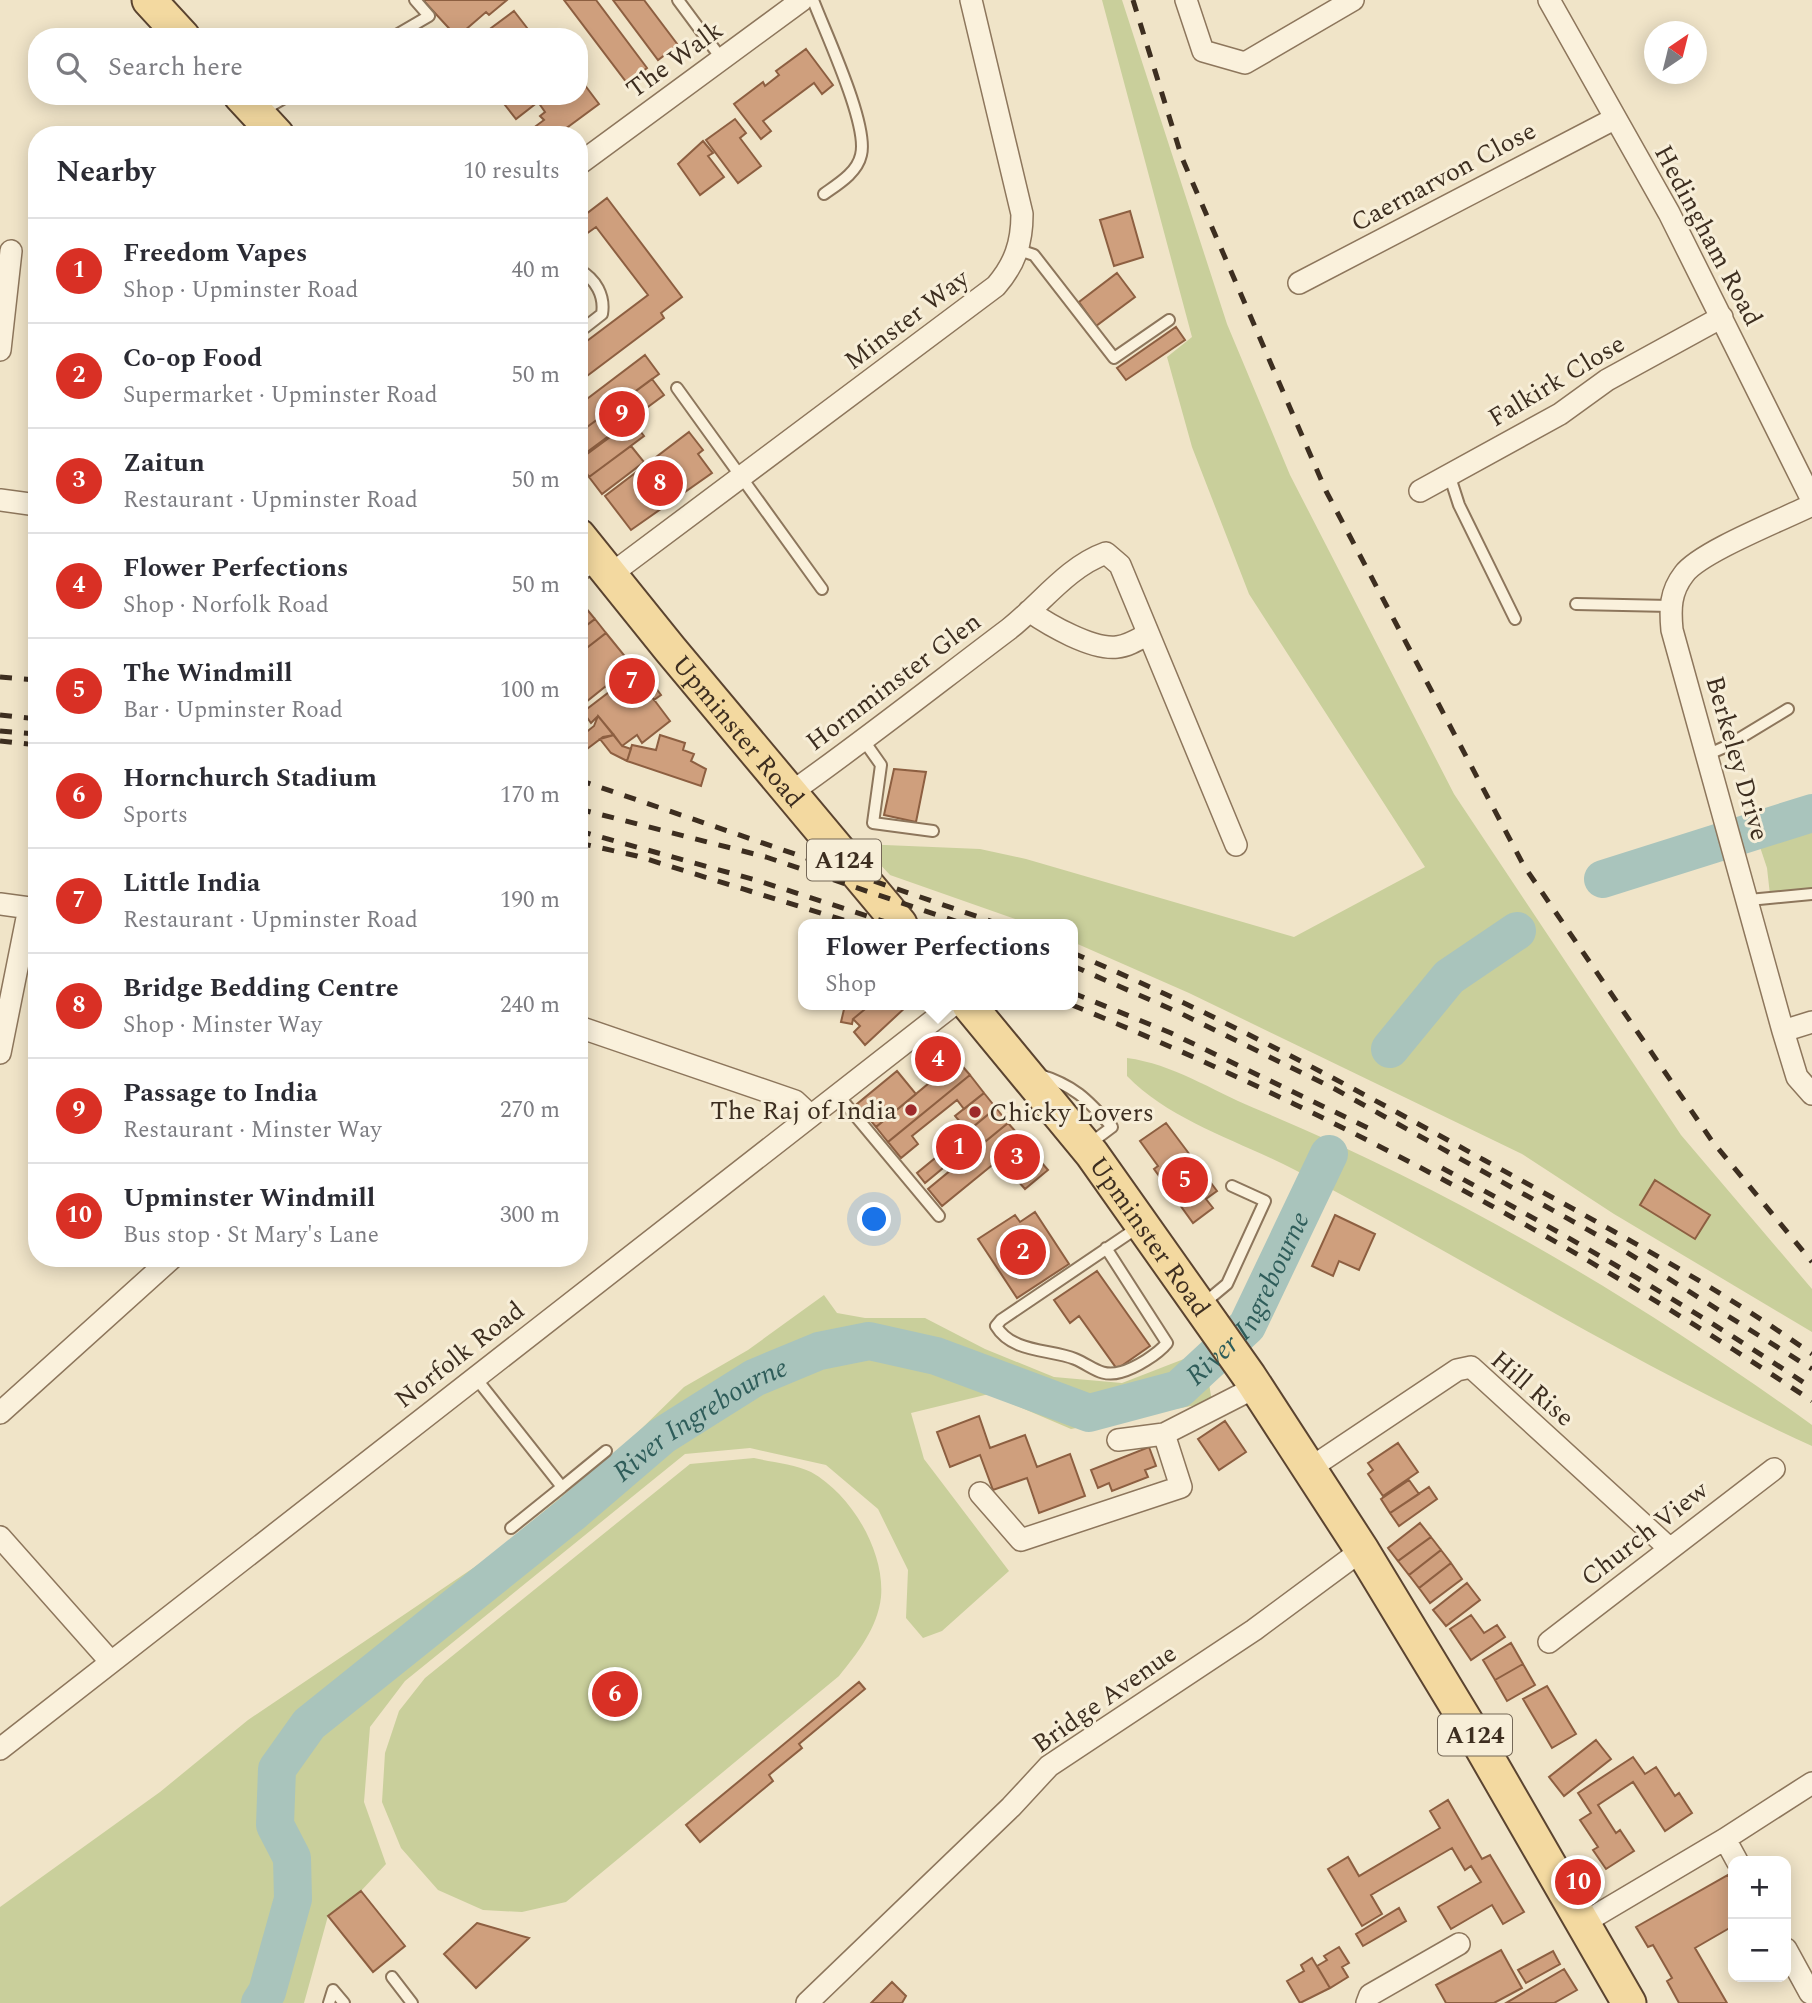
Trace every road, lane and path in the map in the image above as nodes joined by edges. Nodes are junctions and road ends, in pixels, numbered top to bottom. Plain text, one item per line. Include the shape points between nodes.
1 (149, 0) edge
2 (415, 0) edge
3 (678, 0) edge
4 (802, 0) edge
5 (813, 0) edge
6 (971, 0) edge
7 (1186, 0) edge
8 (1353, 0) edge
9 (1549, 0) edge
10 (175, 28) edge
11 (408, 28) edge
12 (721, 58) junction
13 (274, 105) edge
14 (259, 115) edge
15 (1614, 119) junction
16 (588, 157) edge
17 (824, 194) dead end
18 (1019, 250) junction
19 (10, 251) dead end
20 (588, 278) edge
21 (1299, 283) dead end
22 (1722, 317) junction
23 (1169, 320) dead end
24 (588, 325) edge
25 (0, 350) edge
26 (677, 388) dead end
27 (1449, 474) junction
28 (741, 479) junction
29 (1420, 491) dead end
30 (0, 500) edge
31 (1812, 503) edge
32 (28, 504) edge
33 (588, 555) edge
34 (596, 572) edge
35 (822, 589) dead end
36 (1576, 604) dead end
37 (1670, 606) junction
38 (1029, 611) junction
39 (1515, 619) dead end
40 (1148, 634) junction
41 (1788, 709) dead end
42 (862, 738) junction
43 (1709, 754) junction
44 (789, 794) junction
45 (933, 831) dead end
46 (1237, 845) dead end
47 (1746, 890) junction
48 (1812, 894) edge
49 (0, 904) edge
50 (28, 908) edge
51 (896, 919) edge
52 (28, 931) edge
53 (947, 1010) edge
54 (973, 1010) edge
55 (1812, 1022) edge
56 (588, 1030) edge
57 (1783, 1031) junction
58 (0, 1053) edge
59 (1812, 1094) edge
60 (838, 1095) junction
61 (810, 1115) junction
62 (1232, 1186) dead end
63 (939, 1216) dead end
64 (1143, 1224) junction
65 (1106, 1248) junction
66 (162, 1267) edge
67 (1209, 1319) junction
68 (475, 1377) junction
69 (1256, 1387) junction
70 (0, 1413) edge
71 (1164, 1434) junction
72 (1118, 1440) dead end
73 (606, 1451) dead end
74 (1309, 1469) junction
75 (1774, 1469) dead end
76 (562, 1486) junction
77 (980, 1493) dead end
78 (511, 1528) dead end
79 (0, 1537) edge
80 (1669, 1548) junction
81 (1362, 1550) junction
82 (1549, 1642) dead end
83 (110, 1661) junction
84 (0, 1749) edge
85 (1812, 1783) edge
86 (1725, 1839) junction
87 (1734, 1856) edge
88 (1585, 1922) junction
89 (1459, 1944) dead end
90 (1791, 1958) edge
91 (392, 1977) dead end
92 (1811, 1992) edge
93 (1624, 2001) edge
94 (329, 2003) edge
95 (344, 2003) edge
96 (412, 2003) edge
97 (807, 2003) edge
98 (1367, 2003) edge

1 - 10 main road
2 - 11 lane via 429,16
3 - 12 lane
4 - 12 street, The Walk
5 - 17 lane via 842,72 863,146 856,166
6 - 18 street, Minster Way via 1022,214
7 - 8 street via 1203,51 1245,63
9 - 15 street, Hedingham Road
12 - 16 street, The Walk
13 - 14 lane
15 - 21 street, Caernarvon Close
15 - 22 street, Hedingham Road
18 - 23 lane via 1034,255 1114,358
18 - 28 street, Minster Way via 996,286
19 - 25 street
20 - 24 lane via 604,301 602,314
22 - 27 street, Falkirk Close
22 - 31 street, Hedingham Road
26 - 28 lane
27 - 29 street, Falkirk Close
27 - 39 lane via 1459,505
28 - 34 street, Minster Way
28 - 35 lane
30 - 32 street
31 - 37 street via 1685,572
33 - 34 main road, Upminster Road / A124
34 - 44 main road, Upminster Road / A124
36 - 37 lane
37 - 43 street, Berkeley Drive via 1672,630
38 - 40 street via 1049,626 1106,647 1126,645
38 - 40 street, Hornminster Glen via 1088,562 1106,553 1120,565
38 - 42 street, Hornminster Glen
40 - 46 street, Hornminster Glen
41 - 43 lane
42 - 44 street, Hornminster Glen
42 - 45 lane via 881,765 873,823
43 - 47 street, Berkeley Drive
44 - 51 main road, Upminster Road / A124
47 - 48 lane
47 - 57 street, Berkeley Drive
49 - 50 street
52 - 58 street
53 - 60 street, Norfolk Road
54 - 64 main road, Upminster Road / A124
55 - 57 street
56 - 61 street via 795,1101
57 - 59 street, Berkeley Drive via 1797,1077
60 - 61 street, Norfolk Road
60 - 63 lane
61 - 68 street, Norfolk Road
62 - 67 lane via 1265,1201
64 - 65 lane
64 - 67 main road, Upminster Road / A124
65 - 65 lane via 1001,1320 996,1326 1000,1332 1025,1348 1076,1359 1097,1373 1121,1372 1161,1350 1167,1343
66 - 70 street
67 - 69 main road, Upminster Road / A124
68 - 76 lane
68 - 83 street, Norfolk Road
69 - 71 street
69 - 74 main road, Upminster Road / A124
71 - 72 street
71 - 77 street via 1181,1487 1021,1540
73 - 76 lane
74 - 80 street, Hill Rise via 1457,1370 1471,1367
74 - 81 main road, Upminster Road / A124
75 - 80 street, Church View
76 - 78 lane
79 - 83 street
80 - 82 street, Church View
81 - 88 main road, A124
81 - 97 street, Bridge Avenue via 1262,1624 1049,1766
83 - 84 street, Norfolk Road
85 - 86 street
86 - 87 street
86 - 88 street
88 - 93 main road, A124
89 - 98 street via 1370,1995
90 - 92 street
91 - 96 lane
94 - 95 lane via 333,1990

